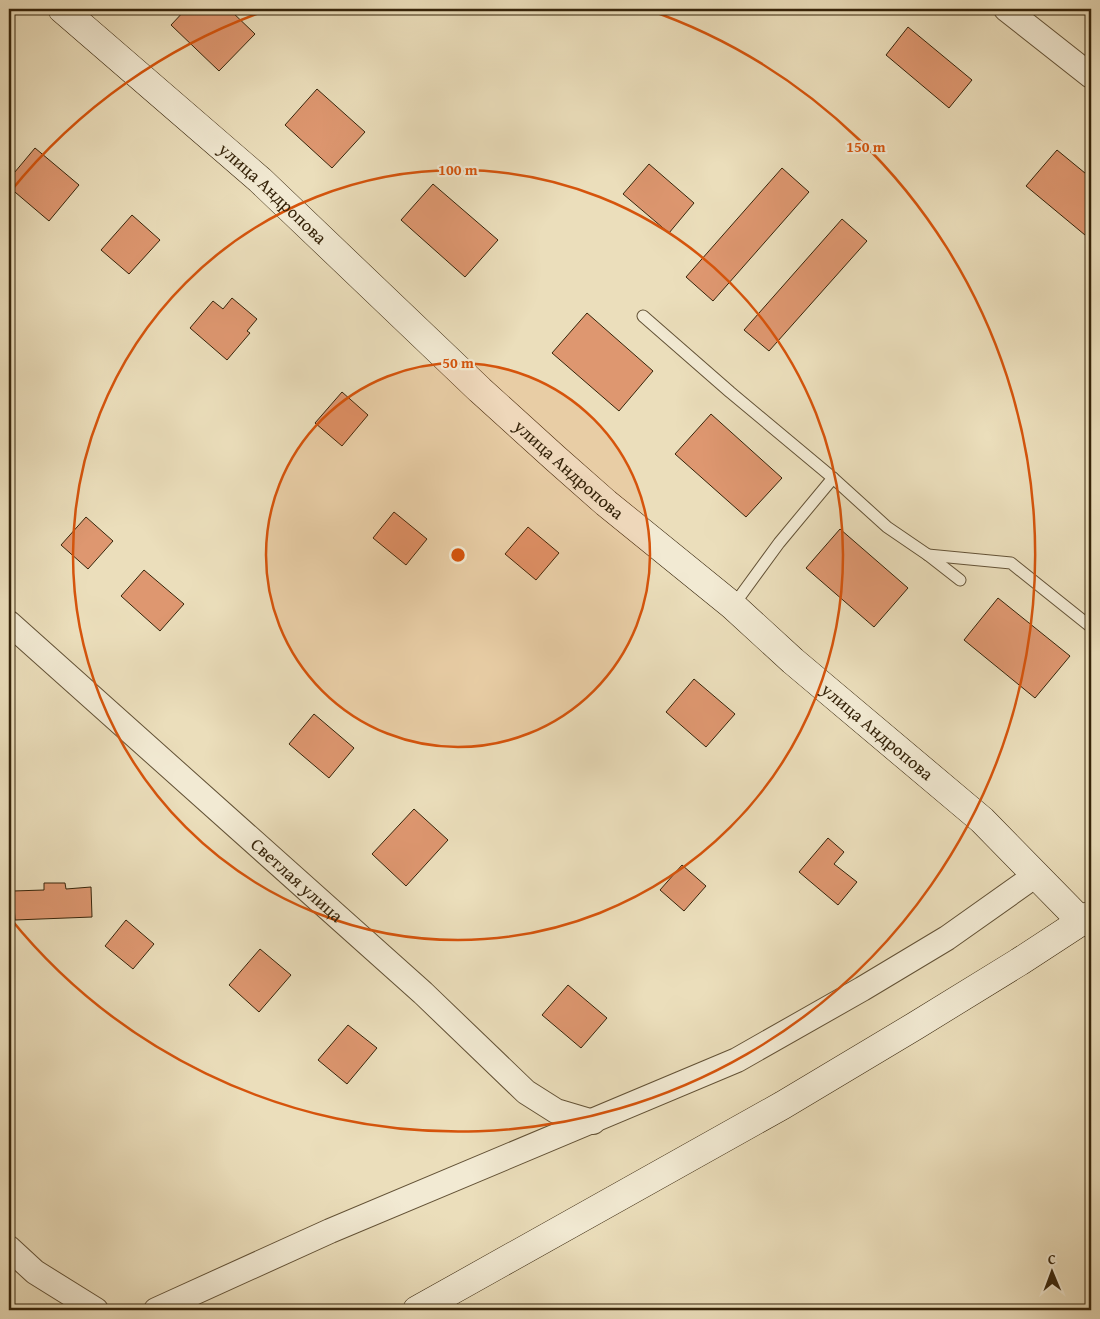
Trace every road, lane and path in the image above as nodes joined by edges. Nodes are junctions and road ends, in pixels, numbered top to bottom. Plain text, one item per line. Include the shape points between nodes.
1 (62, 9) edge
2 (1006, 9) edge
3 (1091, 76) edge
4 (642, 316) dead end
5 (833, 478) junction
6 (928, 555) junction
7 (960, 580) dead end
8 (733, 606) junction
9 (9, 623) edge
10 (1091, 627) edge
11 (1036, 876) junction
12 (1086, 919) edge
13 (593, 1122) junction
14 (9, 1248) edge
15 (96, 1310) edge
16 (156, 1310) edge
17 (417, 1310) edge

1 - 8 street, улица Андропова via 260,180 555,458
2 - 3 street
4 - 5 lane
5 - 6 lane via 887,527
5 - 8 lane via 779,543
6 - 7 lane
6 - 10 lane via 1011,563
8 - 11 street, улица Андропова via 793,661 982,820
9 - 13 street, Светлая улица via 416,987 526,1092 556,1112
11 - 12 street, улица Андропова
11 - 13 street via 947,938 746,1056
12 - 17 street via 783,1104
13 - 16 street via 330,1231
14 - 15 street via 35,1272

